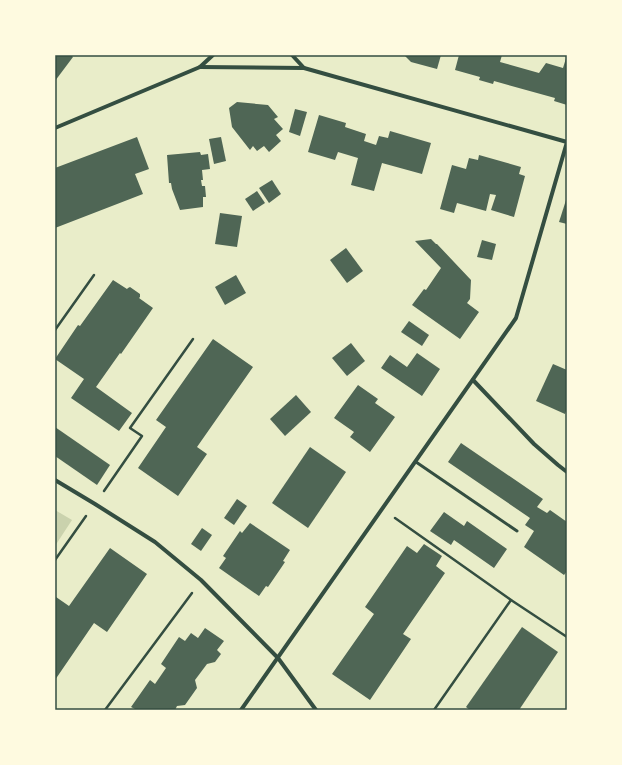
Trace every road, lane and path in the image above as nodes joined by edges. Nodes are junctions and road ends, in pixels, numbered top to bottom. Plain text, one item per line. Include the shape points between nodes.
1 (213, 55) edge
2 (292, 55) edge
3 (200, 67) junction
4 (304, 68) junction
5 (55, 128) edge
6 (567, 142) edge
7 (94, 275) dead end
8 (55, 330) edge
9 (193, 339) dead end
10 (473, 380) junction
11 (416, 462) junction
12 (567, 472) edge
13 (55, 480) edge
14 (95, 504) junction
15 (382, 510) junction
16 (517, 531) dead end
17 (55, 560) edge
18 (201, 580) junction
19 (511, 600) junction
20 (567, 637) edge
21 (278, 658) junction
22 (105, 710) edge
23 (241, 710) edge
24 (316, 710) edge
25 (434, 710) edge

1 - 3 street
2 - 4 street
3 - 4 street
3 - 5 street
4 - 6 street
6 - 10 street via 516,318
7 - 8 path
9 - 14 path via 130,428 142,436
10 - 11 street
10 - 12 street via 534,444
11 - 15 street
11 - 16 lane
13 - 14 street
14 - 17 path
14 - 18 street via 155,542
15 - 19 path
15 - 21 street
18 - 21 street
18 - 22 path
19 - 20 path
19 - 25 path
21 - 23 street
21 - 24 street

